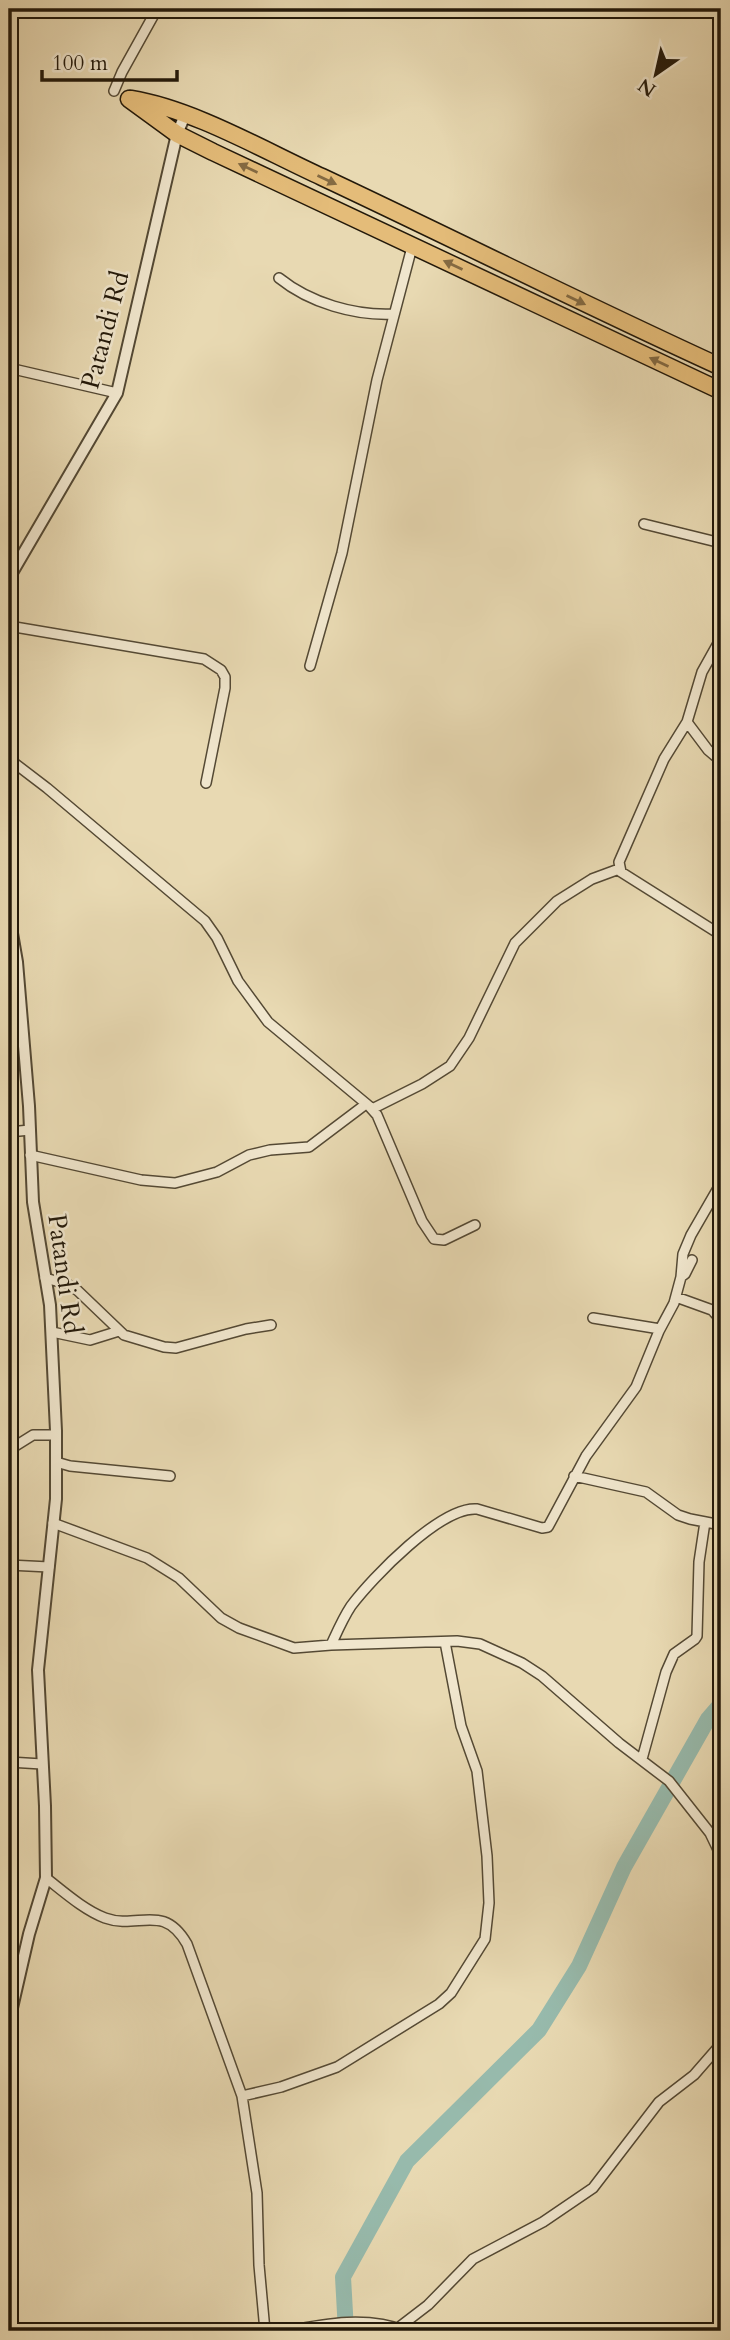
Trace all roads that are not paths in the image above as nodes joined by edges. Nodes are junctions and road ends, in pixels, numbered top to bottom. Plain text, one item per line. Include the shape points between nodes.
1 (157, 9) edge
2 (114, 91) dead end
3 (185, 115) junction
4 (177, 134) junction
5 (412, 247) junction
6 (279, 278) dead end
7 (543, 284) junction
8 (535, 303) junction
9 (601, 312) junction
10 (394, 314) junction
11 (594, 331) junction
12 (9, 368) edge
13 (721, 368) edge
14 (721, 391) edge
15 (117, 393) junction
16 (644, 524) dead end
17 (721, 543) edge
18 (9, 578) edge
19 (9, 626) edge
20 (721, 638) edge
21 (712, 654) junction
22 (721, 660) edge
23 (310, 666) dead end
24 (687, 722) junction
25 (9, 759) edge
26 (721, 761) edge
27 (206, 783) dead end
28 (620, 869) junction
29 (9, 916) edge
30 (721, 935) edge
31 (369, 1106) junction
32 (30, 1130) junction
33 (9, 1132) edge
34 (30, 1155) junction
35 (721, 1184) edge
36 (475, 1225) dead end
37 (692, 1260) dead end
38 (681, 1277) junction
39 (45, 1278) junction
40 (676, 1297) junction
41 (593, 1318) dead end
42 (721, 1321) edge
43 (271, 1325) dead end
44 (660, 1329) junction
45 (119, 1331) junction
46 (52, 1332) junction
47 (56, 1435) junction
48 (9, 1450) edge
49 (56, 1462) junction
50 (170, 1476) dead end
51 (574, 1476) junction
52 (705, 1522) junction
53 (53, 1523) junction
54 (721, 1525) edge
55 (9, 1566) edge
56 (49, 1567) junction
57 (445, 1642) junction
58 (331, 1645) junction
59 (642, 1759) junction
60 (9, 1762) edge
61 (42, 1764) junction
62 (721, 1856) edge
63 (46, 1878) junction
64 (10, 2013) edge
65 (721, 2044) edge
66 (9, 2052) edge
67 (242, 2096) junction
68 (402, 2330) edge
69 (265, 2331) edge
70 (288, 2331) edge

1 - 2 street
3 - 4 street, Patandi Rd
3 - 4 highway via 157,103 129,99
3 -> 7 highway
5 -> 4 highway
4 - 15 street, Patandi Rd
8 -> 5 highway
5 - 10 street
6 - 10 street via 327,304
7 - 8 highway
7 -> 9 highway
8 - 11 highway
9 - 11 highway
9 - 13 highway
10 - 23 street via 342,553
14 -> 11 highway
12 - 15 street
15 - 18 street, Patandi Rd
16 - 17 street
19 - 27 street via 153,649 215,665 225,677 225,688
20 - 21 street
21 - 22 street
21 - 24 street
24 - 26 street
24 - 28 street via 664,759 619,862
25 - 31 street via 205,921 237,981 268,1022
28 - 30 street
28 - 31 street via 557,901 515,943 469,1038 450,1066 422,1084
29 - 32 street, Patandi Rd
31 - 34 street via 309,1147 249,1155 217,1172 175,1183 141,1180
31 - 36 street via 383,1125 422,1221 434,1239 444,1240
32 - 33 street
32 - 34 street, Patandi Rd
34 - 39 street, Patandi Rd
35 - 38 street via 691,1235
37 - 38 street
38 - 40 street
39 - 45 street via 77,1290
39 - 46 street, Patandi Rd
40 - 42 street via 712,1310
40 - 44 street
41 - 44 street
43 - 45 street via 176,1348 130,1338
44 - 51 street via 636,1387
45 - 46 street via 90,1340
46 - 47 street, Patandi Rd
47 - 48 street via 33,1435
47 - 49 street, Patandi Rd
49 - 50 street
49 - 53 street, Patandi Rd
51 - 52 street via 646,1492 678,1515
51 - 58 street via 545,1528 472,1508 431,1527 355,1601
52 - 54 street
52 - 59 street via 697,1636 674,1654
53 - 56 street, Patandi Rd
53 - 58 street via 147,1558 179,1578 220,1618 239,1628 294,1648
55 - 56 street
56 - 61 street, Patandi Rd via 38,1670
57 - 58 street
57 - 59 street via 480,1644 522,1663
57 - 67 street via 482,1802 489,1903 485,1940 439,2004 337,2067
59 - 62 street via 677,1790 710,1833
60 - 61 street
61 - 63 street, Patandi Rd
63 - 64 street, Patandi Rd
63 - 67 street via 106,1918 166,1922 181,1934
64 - 66 street, Patandi Rd
65 - 68 street via 694,2075 659,2102 593,2188 543,2222 473,2259
67 - 69 street via 257,2193
68 - 70 street via 356,2321

